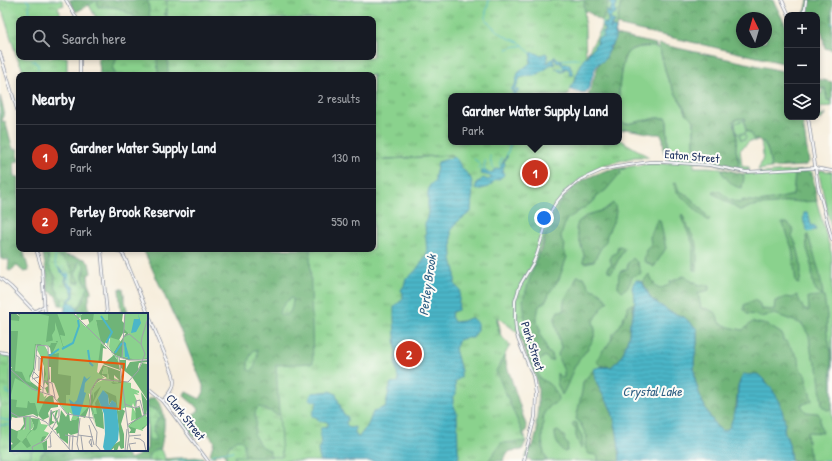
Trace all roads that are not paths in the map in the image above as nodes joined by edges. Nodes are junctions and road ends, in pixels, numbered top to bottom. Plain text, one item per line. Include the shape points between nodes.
1 (66, 0) edge
2 (782, 0) edge
3 (806, 0) edge
4 (788, 12) edge
5 (804, 12) edge
6 (75, 16) edge
7 (0, 53) edge
8 (80, 60) edge
9 (80, 72) edge
10 (16, 106) edge
11 (808, 120) edge
12 (815, 168) junction
13 (832, 171) edge
14 (560, 198) joint
15 (832, 240) edge
16 (37, 252) edge
17 (101, 252) edge
18 (120, 252) edge
19 (0, 278) edge
20 (44, 306) junction
21 (35, 311) joint
22 (45, 313) edge
23 (107, 313) edge
24 (148, 313) edge
25 (148, 314) edge
26 (0, 352) edge
27 (10, 354) edge
28 (148, 389) edge
29 (163, 401) junction
30 (208, 461) edge
31 (524, 461) edge

1 - 6 street
2 - 4 street
3 - 5 street
7 - 10 street
8 - 9 street
11 - 12 street
12 - 13 street, Eaton Street
12 - 14 street, Eaton Street via 746,172 709,165 649,162 599,172 580,180
12 - 15 street
14 - 31 street, Park Street via 549,215 536,257 520,285 516,298 516,332 533,376 536,394 535,417
16 - 20 street via 42,269
17 - 23 street
18 - 24 street via 123,253
19 - 21 street
20 - 21 street
20 - 22 street
25 - 29 street via 173,374 174,387
26 - 27 street
28 - 29 street, Clark Street
29 - 30 street, Clark Street

